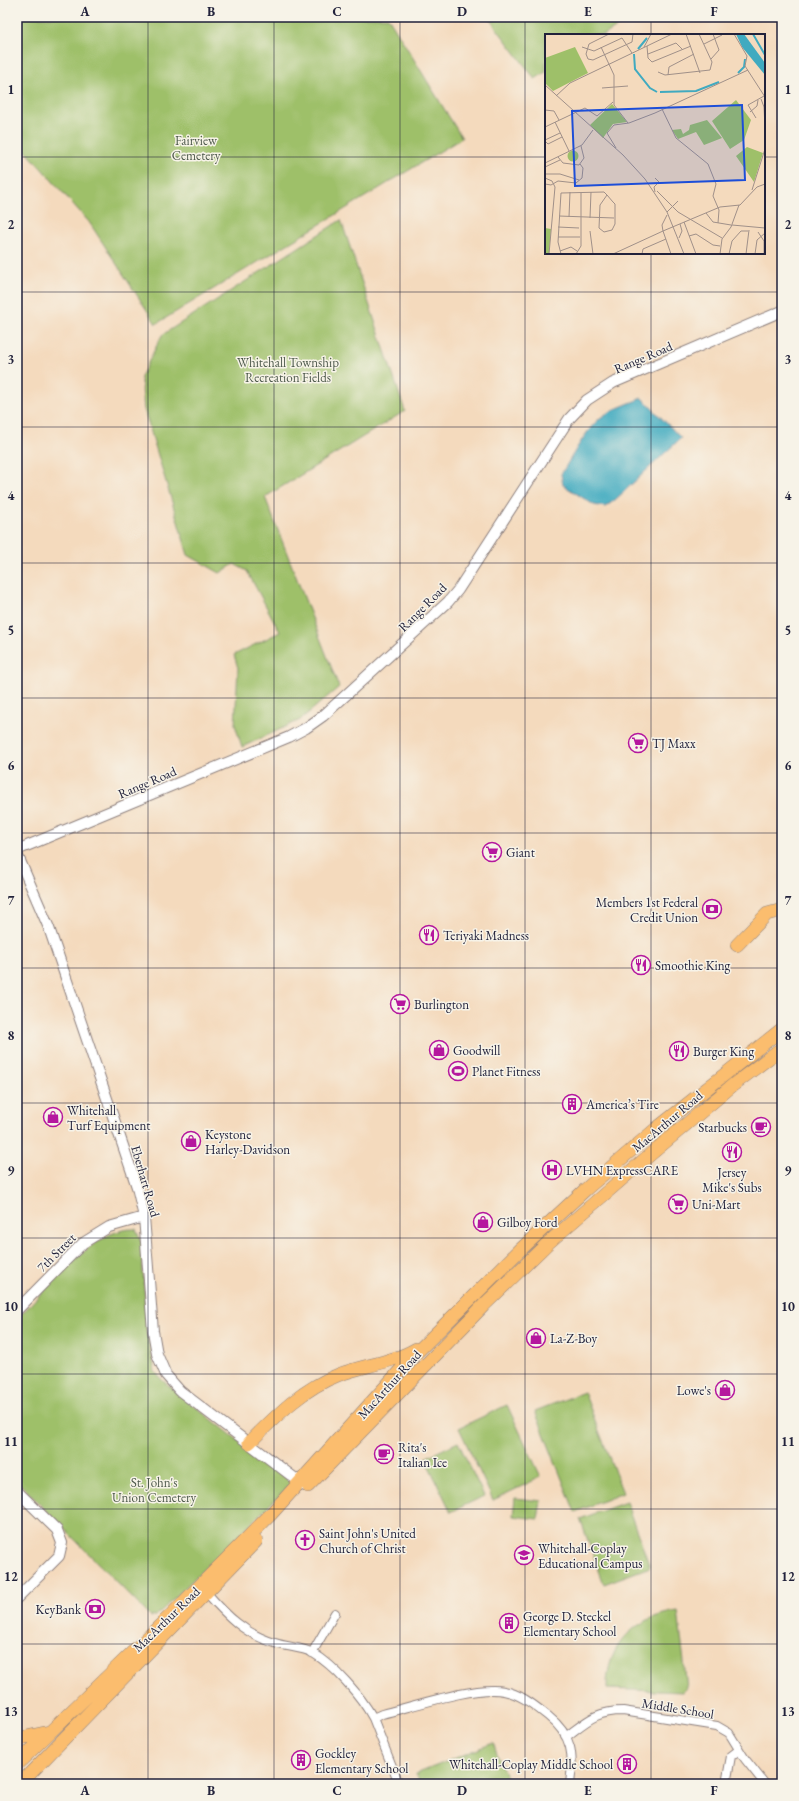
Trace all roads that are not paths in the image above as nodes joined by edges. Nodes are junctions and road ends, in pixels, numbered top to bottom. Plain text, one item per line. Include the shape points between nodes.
1 (782, 311) edge
2 (17, 850) edge
3 (17, 854) edge
4 (782, 910) edge
5 (737, 945) dead end
6 (782, 1028) edge
7 (782, 1048) edge
8 (144, 1217) junction
9 (17, 1310) edge
10 (434, 1334) junction
11 (250, 1443) junction
12 (304, 1484) junction
13 (17, 1492) edge
14 (207, 1593) junction
15 (17, 1598) edge
16 (335, 1613) dead end
17 (312, 1653) junction
18 (373, 1718) junction
19 (50, 1731) junction
20 (566, 1736) junction
21 (17, 1739) edge
22 (739, 1750) junction
23 (17, 1765) edge
24 (23, 1783) edge
25 (399, 1784) edge
26 (570, 1784) edge
27 (726, 1784) edge
28 (765, 1784) edge

1 - 2 street, Range Road via 613,384 587,400 569,419 448,602 323,716 306,728
3 - 8 street, Eberhart Road via 49,928 137,1187
4 - 5 highway via 767,914
6 - 10 highway, MacArthur Road via 591,1186 535,1236
7 - 12 highway, MacArthur Road via 733,1085 548,1243
8 - 9 street, 7th Street via 110,1227 83,1243
8 - 11 street, Eberhart Road via 154,1331 161,1365 180,1391
10 - 11 highway via 406,1354 338,1375 310,1389 289,1403
10 - 12 highway, MacArthur Road
11 - 12 street, Eberhart Road
12 - 14 highway, MacArthur Road
12 - 19 highway, MacArthur Road
13 - 15 street via 57,1530 62,1543 59,1556
14 - 17 street via 244,1629 273,1643
14 - 24 highway, MacArthur Road
16 - 17 street
17 - 18 street via 346,1682
18 - 20 street via 467,1693 504,1691 521,1697 535,1706 554,1721
18 - 25 street
19 - 21 highway
19 - 23 highway, MacArthur Road
20 - 22 street, Middle School via 595,1716 608,1711 623,1712 717,1726 729,1733
20 - 26 street via 571,1746 573,1764
22 - 27 street via 731,1756
22 - 28 street, Middle School
23 - 24 street

